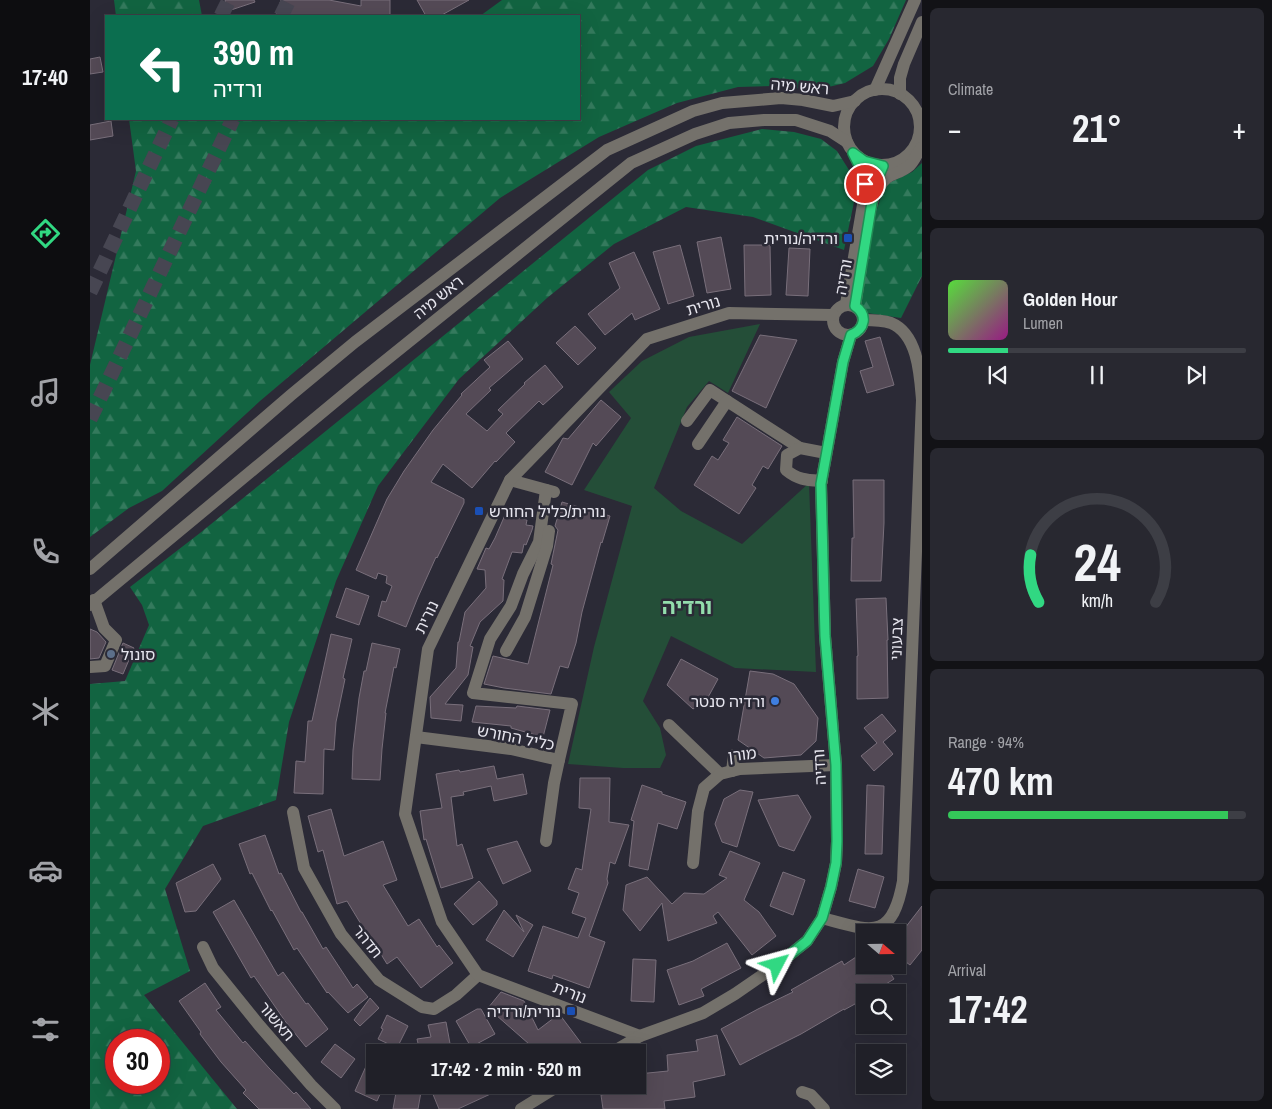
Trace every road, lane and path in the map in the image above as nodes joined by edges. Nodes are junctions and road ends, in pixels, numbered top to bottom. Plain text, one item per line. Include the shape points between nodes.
1 (915, 0) edge
2 (922, 22) edge
3 (875, 90) junction
4 (900, 94) junction
5 (855, 101) junction
6 (920, 118) edge
7 (920, 145) edge
8 (850, 147) junction
9 (883, 166) junction
10 (871, 208) junction
11 (850, 305) junction
12 (833, 315) junction
13 (863, 320) junction
14 (846, 334) junction
15 (727, 401) junction
16 (687, 421) dead end
17 (698, 444) dead end
18 (800, 448) junction
19 (826, 453) junction
20 (510, 480) junction
21 (822, 481) junction
22 (546, 490) junction
23 (90, 569) edge
24 (92, 602) edge
25 (506, 651) dead end
26 (90, 668) edge
27 (668, 725) dead end
28 (416, 737) junction
29 (734, 755) dead end
30 (558, 760) junction
31 (836, 765) junction
32 (726, 772) junction
33 (293, 812) dead end
34 (546, 841) dead end
35 (693, 863) dead end
36 (822, 918) junction
37 (203, 947) dead end
38 (478, 975) junction
39 (640, 1036) junction
40 (626, 1044) edge
41 (802, 1092) dead end
42 (545, 1094) edge
43 (335, 1109) edge
44 (521, 1109) edge
45 (824, 1109) edge

1 - 3 street
2 - 4 street via 904,64
3 - 4 street
3 - 5 street
4 - 6 street
5 - 8 street via 845,120 844,131
5 - 23 street, ראש מיה via 833,106 781,98 722,103 693,111 607,150 355,342
6 - 7 street
7 - 9 street via 901,160
7 - 10 street via 910,165 881,182
8 - 9 street via 864,161
8 - 11 street, ורדיה via 864,177 865,193
8 - 24 street, ראש מיה via 830,131 796,120 764,120 729,123 695,134 631,163 360,380
9 - 10 street, ורדיה
10 - 11 street, ורדיה
11 - 12 street via 838,308
11 - 13 street via 861,312
12 - 14 street via 833,326
12 - 20 street, נורית via 730,313 647,339
13 - 14 street via 860,330
13 - 36 street, צבעוני via 892,324 904,333 911,343 920,371 922,400 903,881 895,909 882,927 862,929
14 - 19 street, ורדיה
15 - 16 street via 710,390
15 - 17 street
15 - 18 street
18 - 19 street
18 - 21 street via 787,456 786,470 794,477
19 - 21 street, ורדיה
20 - 22 street
20 - 28 street, נורית via 428,649
21 - 31 street, ורדיה via 825,636
22 - 25 street via 554,492 547,546 525,617
22 - 30 street via 539,542 511,606 490,639 473,692 572,704
24 - 26 street via 104,628 116,640 104,666
27 - 32 street
28 - 30 street, כליל החורש via 511,749
28 - 38 street, נורית via 406,814 442,922
29 - 32 street
30 - 34 street, כליל החורש
31 - 32 street, מורן
31 - 36 street, ורדיה via 836,863
32 - 35 street, מורן via 704,788 698,811
33 - 38 street, תדהר via 304,868 340,934 379,980 422,1007 434,1009
36 - 39 street, ורדיה via 807,941 735,994 703,1013
37 - 43 street, תאשור via 213,968 259,1025
38 - 39 street, נורית
39 - 40 street, ורדיה
41 - 45 street via 811,1095
42 - 44 street

